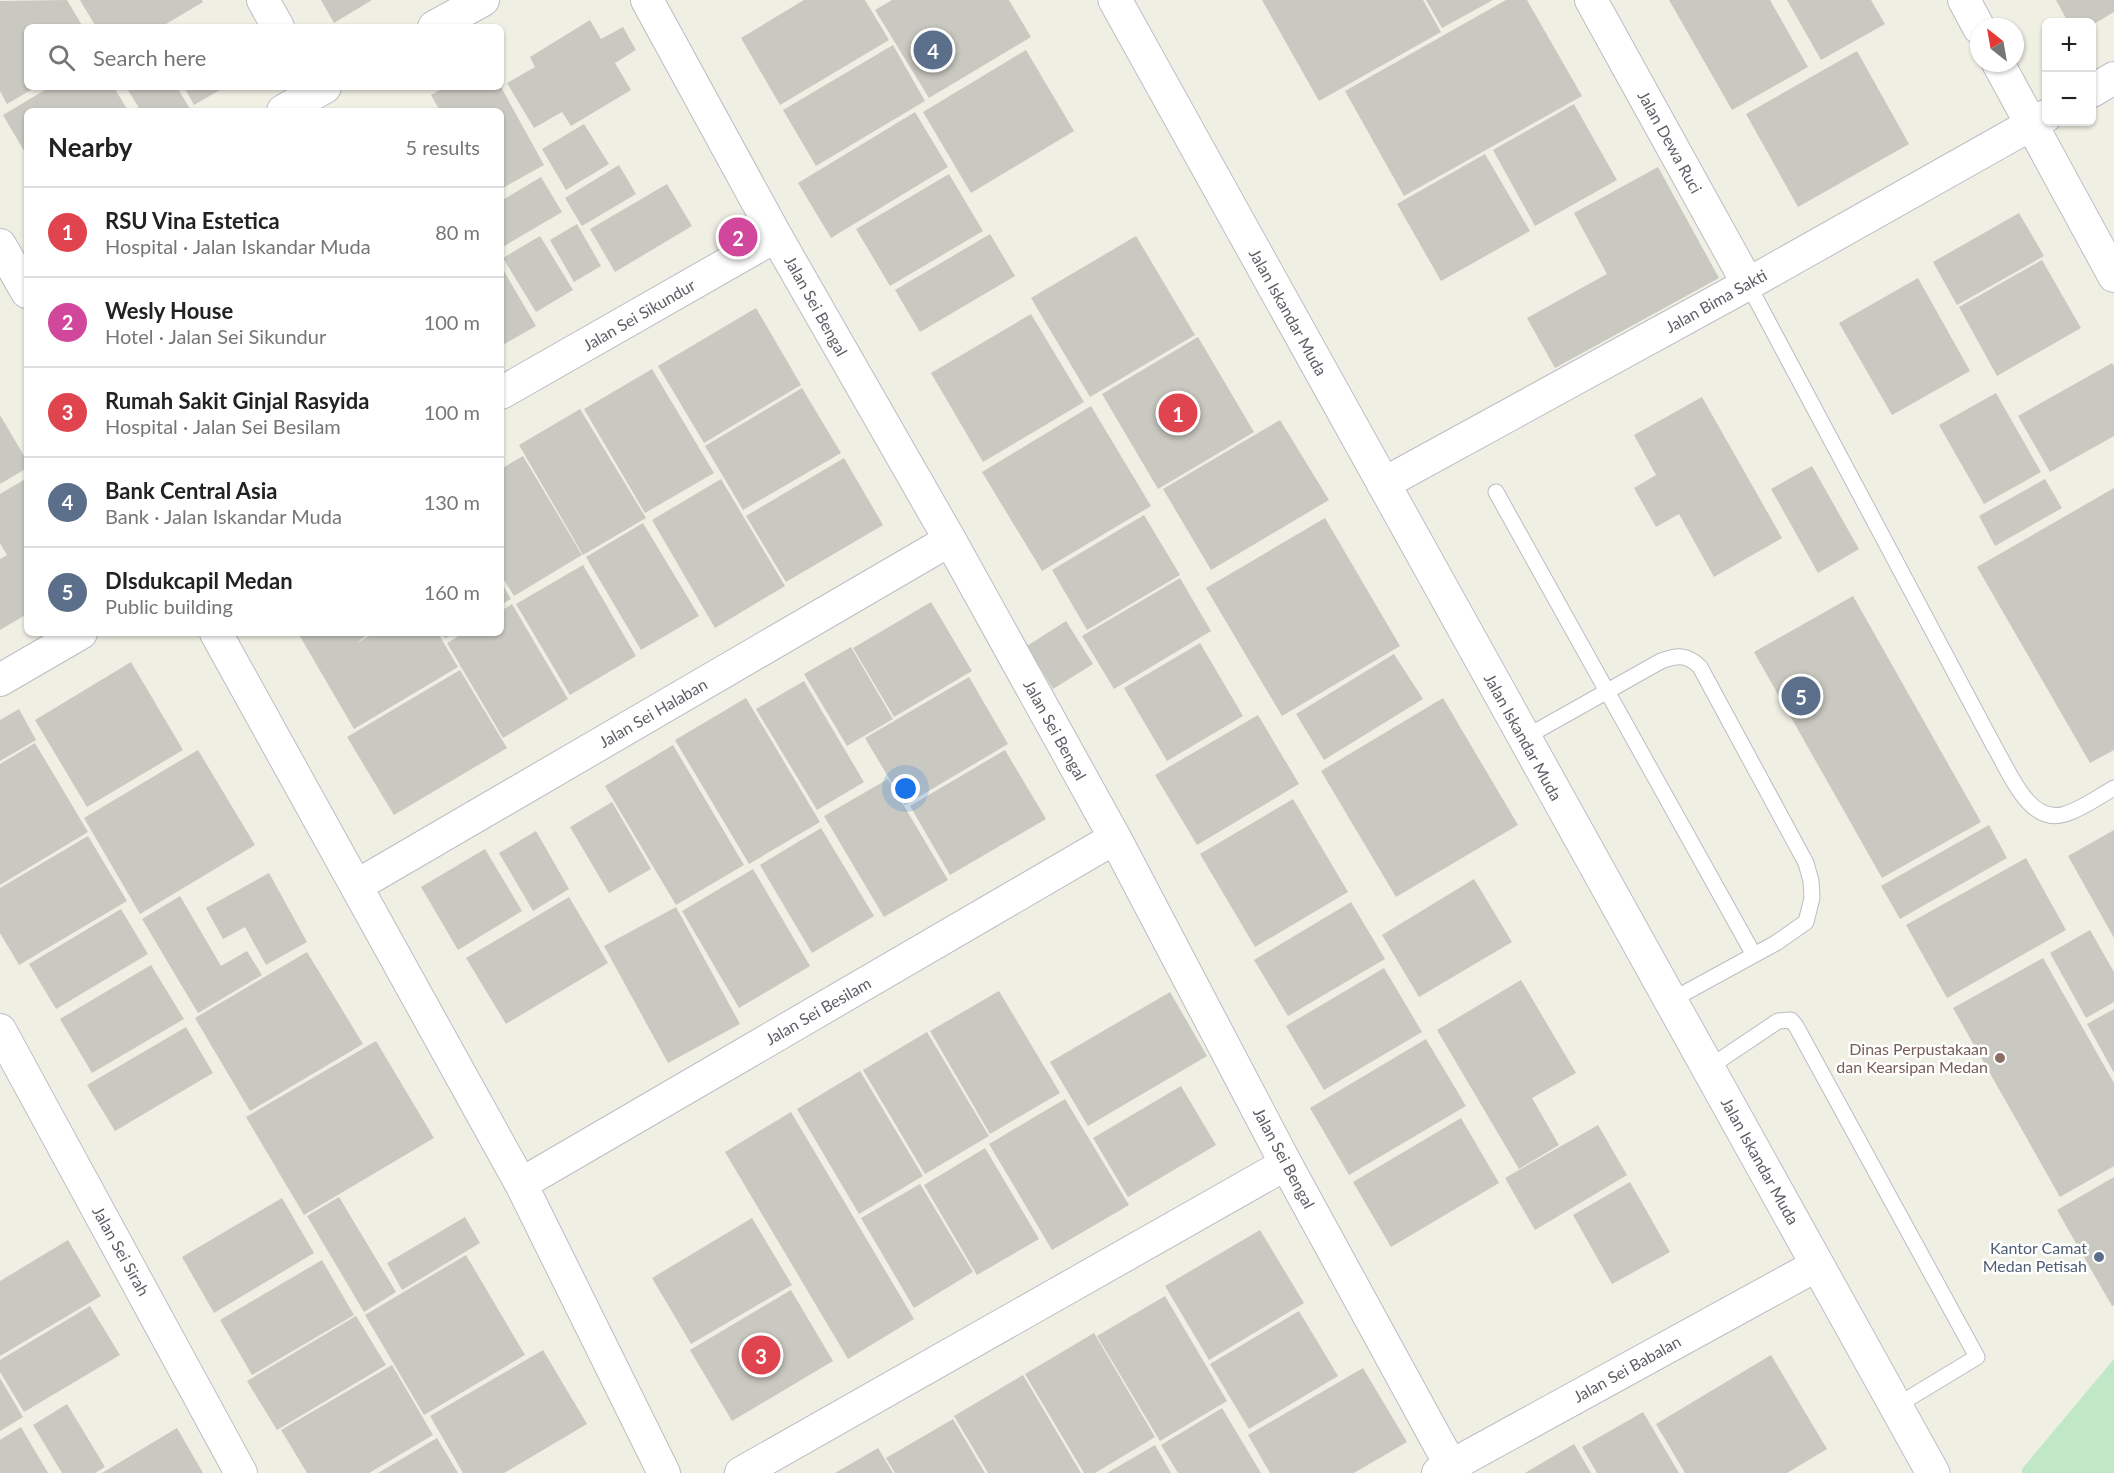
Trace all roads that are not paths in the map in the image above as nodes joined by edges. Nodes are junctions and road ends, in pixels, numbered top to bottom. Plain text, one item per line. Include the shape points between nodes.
1 (263, 0) edge
2 (483, 0) edge
3 (647, 0) edge
4 (1115, 0) edge
5 (1591, 0) edge
6 (1964, 0) edge
7 (1974, 18) edge
8 (276, 24) edge
9 (439, 24) edge
10 (2004, 72) edge
11 (2114, 78) edge
12 (2096, 88) edge
13 (315, 90) edge
14 (288, 108) edge
15 (2039, 120) edge
16 (776, 236) junction
17 (2114, 276) edge
18 (1748, 284) junction
19 (504, 391) edge
20 (1383, 484) junction
21 (1496, 492) dead end
22 (950, 540) junction
23 (76, 636) edge
24 (218, 636) edge
25 (0, 680) edge
26 (1607, 691) junction
27 (1524, 738) junction
28 (2114, 788) edge
29 (1115, 838) junction
30 (356, 886) junction
31 (1754, 955) junction
32 (1670, 1001) junction
33 (0, 1030) edge
34 (1708, 1068) junction
35 (1286, 1164) junction
36 (521, 1184) junction
37 (1817, 1265) junction
38 (1896, 1406) junction
39 (1444, 1469) edge
40 (241, 1473) edge
41 (664, 1473) edge
42 (741, 1473) edge
43 (1933, 1473) edge

1 - 8 street
2 - 9 street
3 - 16 street, Jalan Sei Bengal
4 - 20 main road, Jalan Iskandar Muda
5 - 18 street, Jalan Dewa Ruci
6 - 7 street
10 - 15 street
11 - 12 street
13 - 14 street
15 - 17 street
15 - 18 street, Jalan Bima Sakti
16 - 19 street, Jalan Sei Sikundur
16 - 22 street, Jalan Sei Bengal
18 - 20 street, Jalan Bima Sakti
18 - 28 lane via 2028,804 2039,813 2063,815
20 - 27 main road, Jalan Iskandar Muda
21 - 26 lane
22 - 29 street, Jalan Sei Bengal
22 - 30 street, Jalan Sei Halaban
23 - 25 street
24 - 30 street
26 - 27 lane
26 - 31 lane
26 - 31 lane via 1672,657 1682,655 1700,666 1812,881 1806,922
27 - 32 main road, Jalan Iskandar Muda
29 - 35 street, Jalan Sei Bengal
29 - 36 street, Jalan Sei Besilam
30 - 36 street
31 - 32 lane
32 - 34 main road, Jalan Iskandar Muda
33 - 40 street, Jalan Sei Sirah
34 - 37 main road, Jalan Iskandar Muda
34 - 38 lane via 1778,1021 1791,1020 1796,1026 1977,1357
35 - 39 street, Jalan Sei Bengal
35 - 42 street
36 - 41 street
37 - 38 main road, Jalan Iskandar Muda
37 - 39 street, Jalan Sei Babalan
38 - 43 main road, Jalan Iskandar Muda

